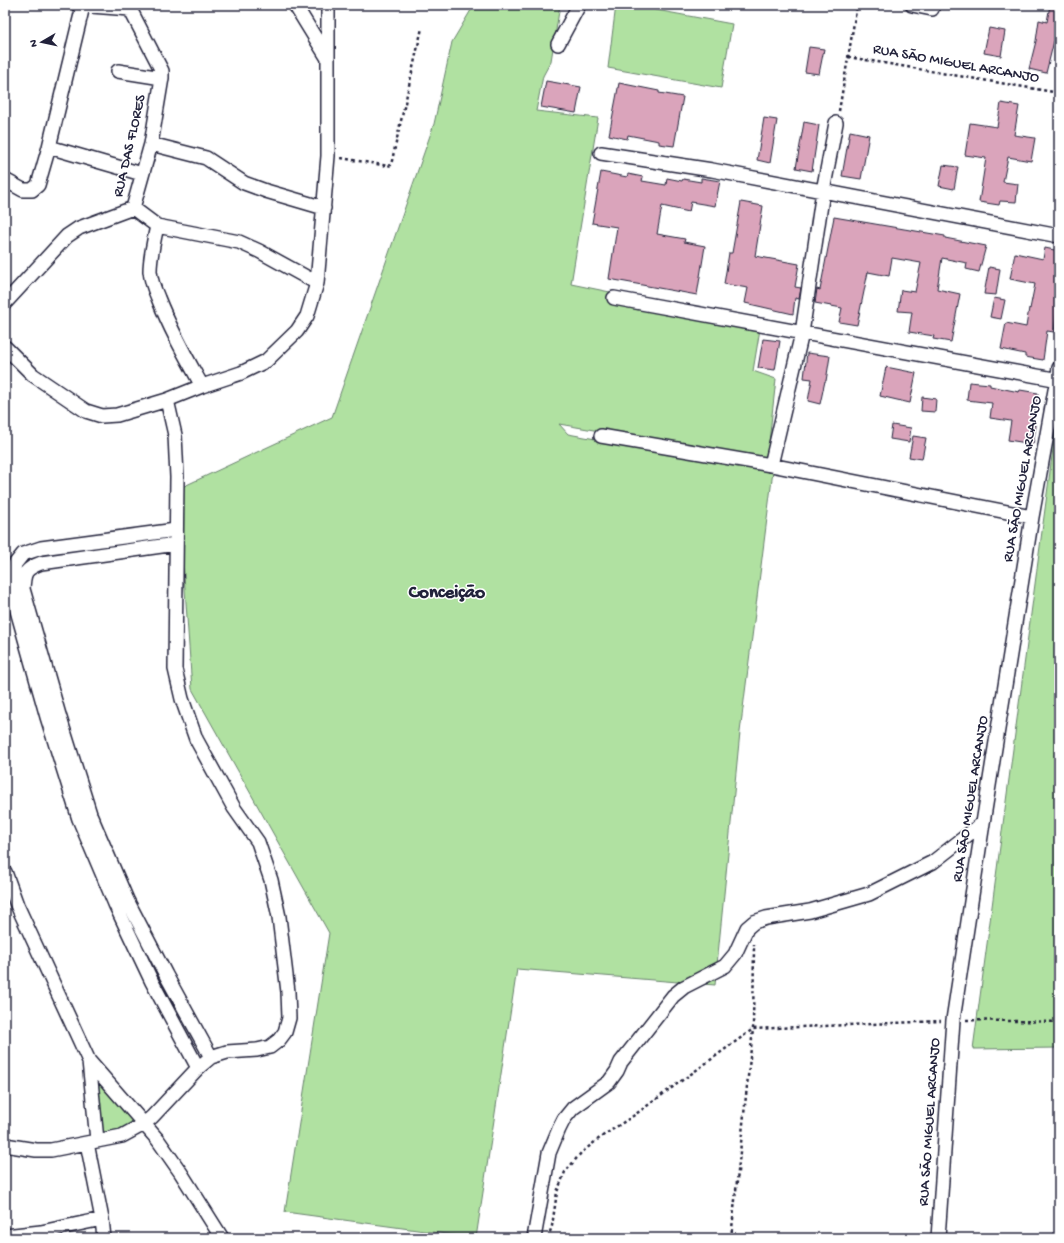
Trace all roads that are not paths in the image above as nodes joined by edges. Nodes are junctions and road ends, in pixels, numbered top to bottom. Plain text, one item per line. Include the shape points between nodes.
1 (81, 5) edge
2 (295, 5) edge
3 (328, 5) edge
4 (579, 5) edge
5 (912, 5) edge
6 (133, 7) edge
7 (932, 9) dead end
8 (558, 44) dead end
9 (327, 57) junction
10 (118, 71) dead end
11 (162, 78) junction
12 (836, 123) road end
13 (151, 144) junction
14 (49, 147) junction
15 (601, 153) dead end
16 (142, 174) junction
17 (5, 180) edge
18 (823, 192) junction
19 (133, 208) junction
20 (324, 208) junction
21 (157, 226) junction
22 (1059, 236) edge
23 (317, 283) junction
24 (614, 298) dead end
25 (5, 303) edge
26 (802, 333) junction
27 (5, 347) edge
28 (1058, 376) edge
29 (202, 386) junction
30 (167, 400) junction
31 (601, 436) dead end
32 (771, 465) junction
33 (1032, 517) junction
34 (176, 530) junction
35 (176, 544) junction
36 (983, 823) junction
37 (5, 872) edge
38 (5, 895) edge
39 (17, 905) junction
40 (211, 1057) junction
41 (89, 1061) junction
42 (198, 1068) junction
43 (148, 1121) junction
44 (92, 1141) junction
45 (5, 1145) edge
46 (102, 1220) junction
47 (5, 1236) edge
48 (104, 1238) edge
49 (222, 1238) edge
50 (534, 1238) edge
51 (938, 1238) edge

1 - 6 street, RUA DAS FLORES
1 - 14 street
2 - 9 street
3 - 9 street
4 - 8 street
5 - 7 street
6 - 11 street, RUA DAS FLORES via 162,71
9 - 20 street via 329,116
10 - 11 street
11 - 13 street, RUA DAS FLORES
12 - 18 street
13 - 16 street, RUA DAS FLORES
13 - 20 street via 206,158 244,182
14 - 16 street
14 - 17 street via 38,185 32,190 23,190
15 - 18 street via 712,170
16 - 19 street, RUA DAS FLORES
18 - 22 street
18 - 26 street
19 - 21 street
19 - 25 street, RUA DAS FLORES via 79,228 67,236
20 - 23 street
21 - 23 street via 239,242
21 - 29 street via 150,271 152,283 162,310
23 - 29 street via 307,316 297,330 266,361 242,373
24 - 26 street
26 - 28 street
26 - 32 street
27 - 30 street via 33,375 86,411 102,416 117,416
28 - 33 street, RUA SÃO MIGUEL ARCANJO
29 - 30 street
30 - 34 street via 175,435
31 - 32 street
32 - 33 street
33 - 36 street, RUA SÃO MIGUEL ARCANJO
34 - 35 street
34 - 42 street via 41,548 24,554 15,564 11,582 37,682 79,819 152,982
35 - 40 street via 175,670 182,699 196,739 234,808 258,842 271,880 279,918 288,992 289,1018 285,1032 279,1040 270,1047 227,1052
35 - 40 street via 41,562 26,571 23,589 90,814 127,900
36 - 50 street via 933,862 869,894 810,911 754,922 747,928 735,954 724,966 684,987 673,996 621,1062 609,1082 573,1108 564,1119 549,1153
36 - 51 street, RUA SÃO MIGUEL ARCANJO via 953,1020
37 - 39 street
38 - 39 street
39 - 41 street
40 - 42 street
41 - 43 street
41 - 44 street
42 - 43 street
43 - 44 street via 122,1136
43 - 49 street
44 - 45 street via 51,1150
44 - 46 street
46 - 47 street
46 - 48 street

